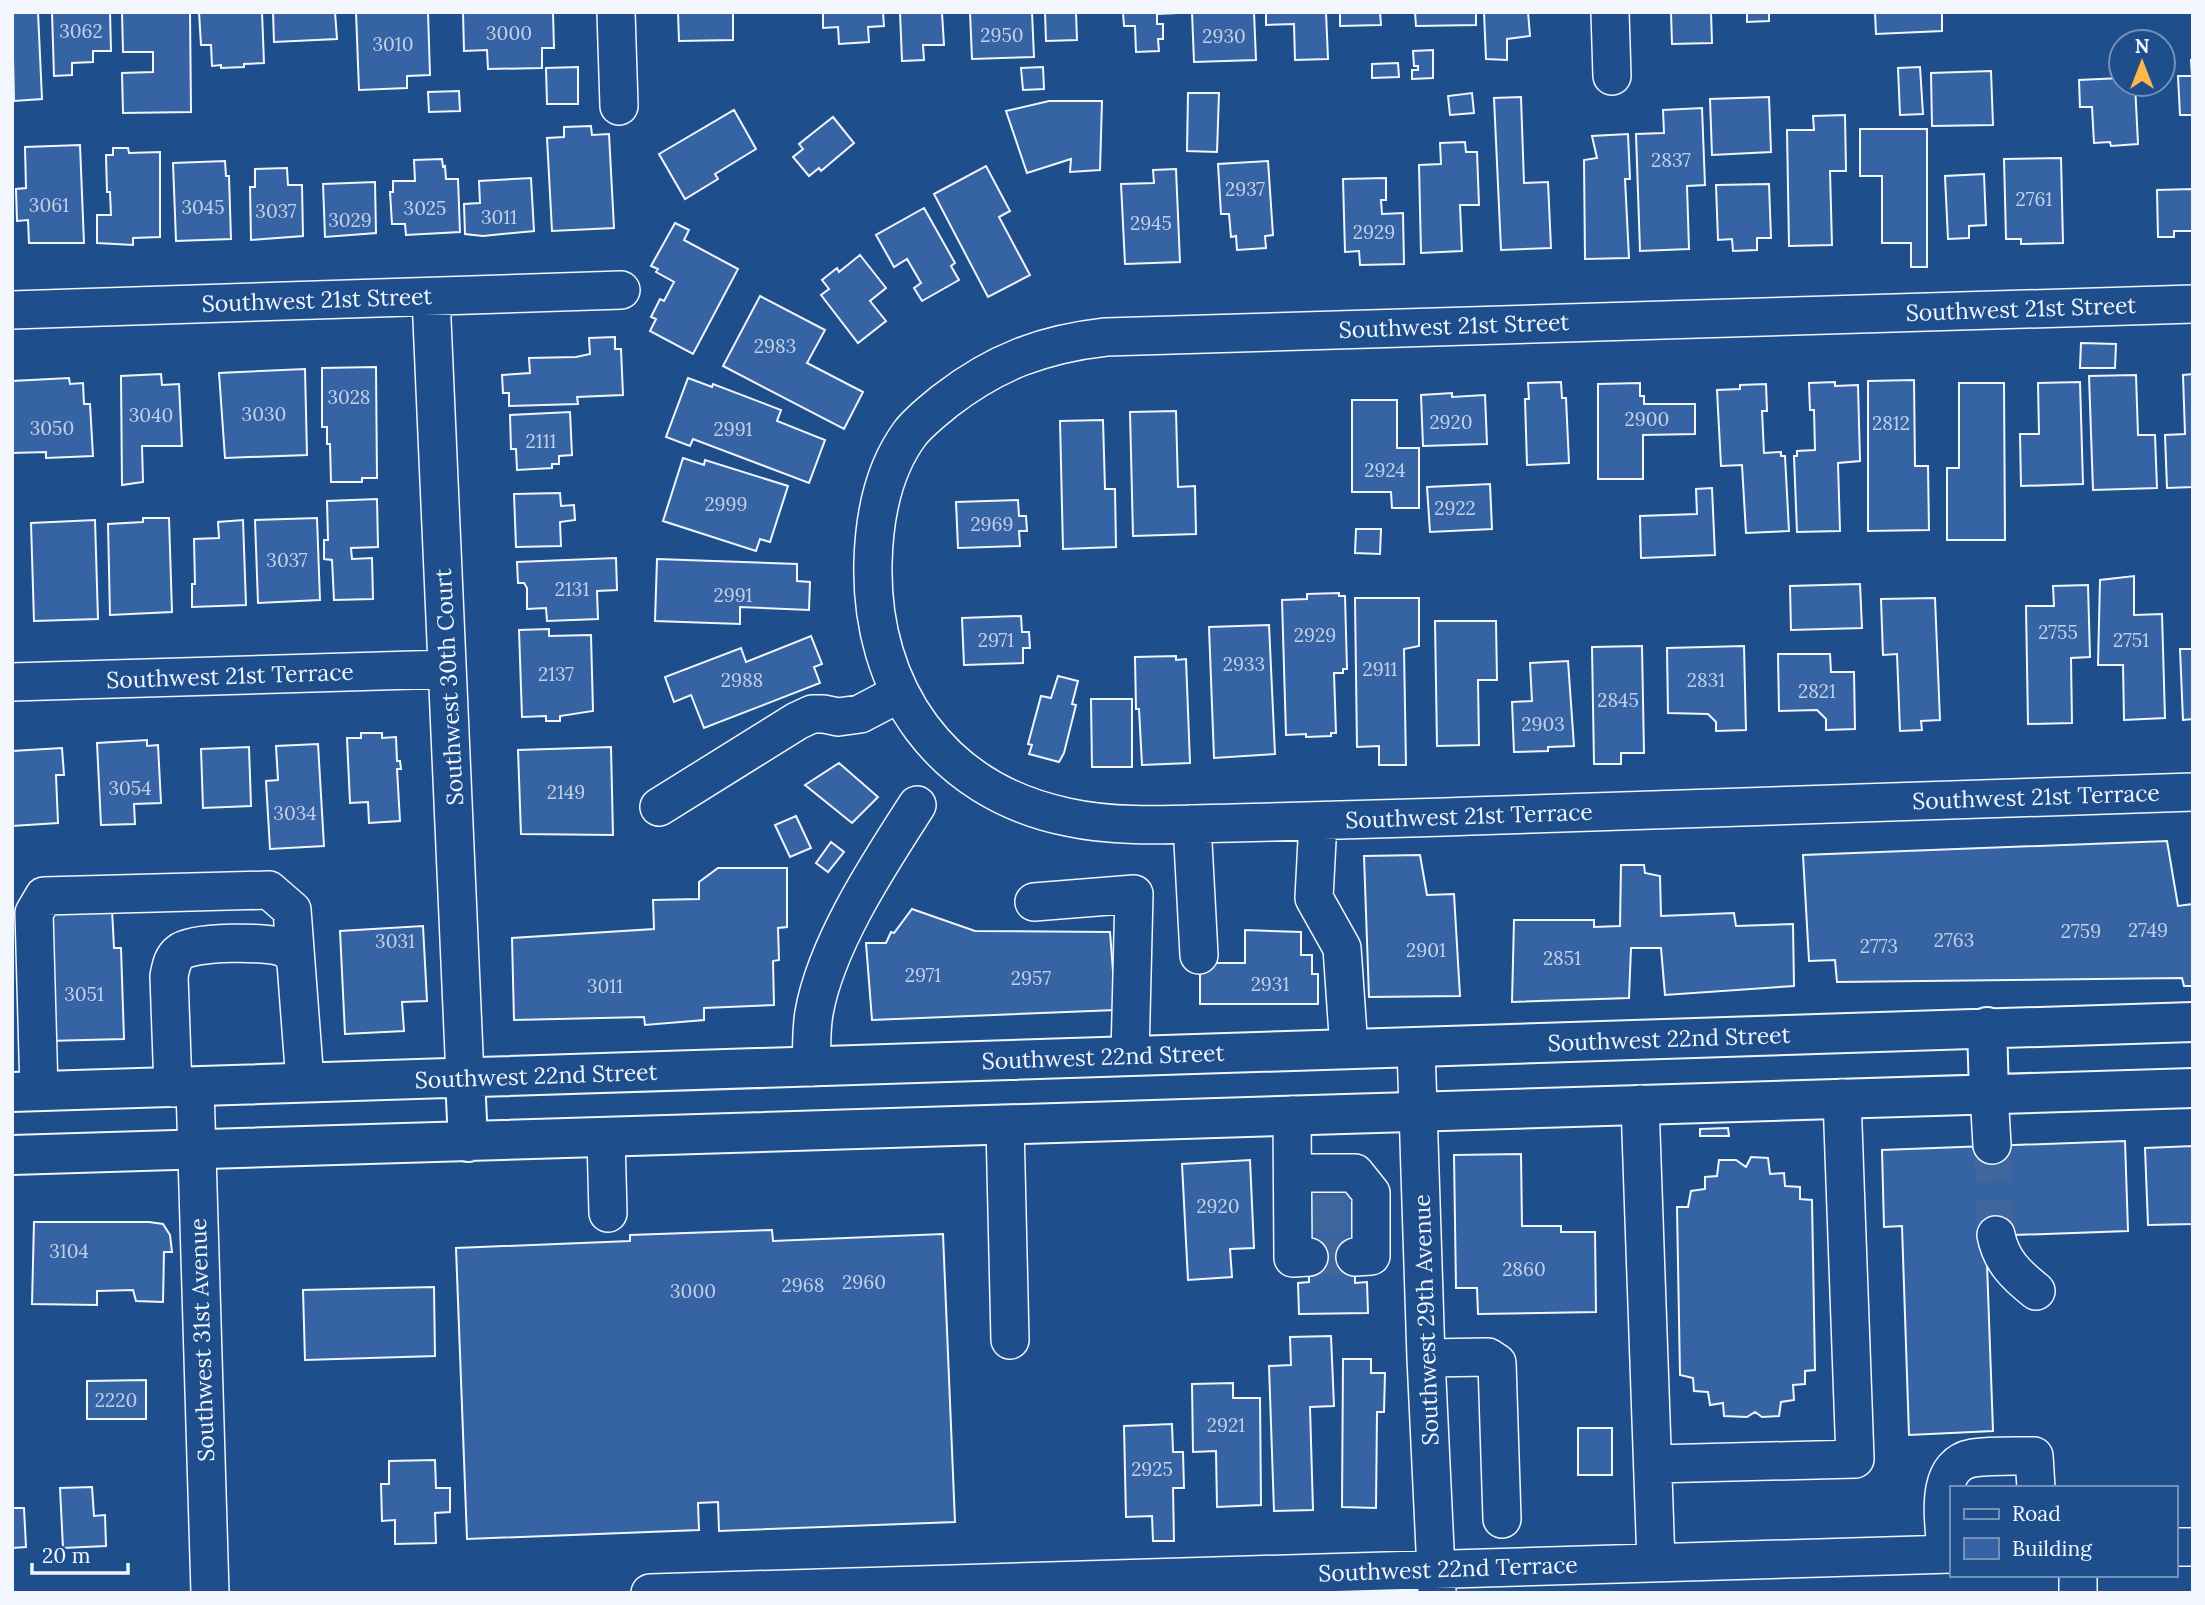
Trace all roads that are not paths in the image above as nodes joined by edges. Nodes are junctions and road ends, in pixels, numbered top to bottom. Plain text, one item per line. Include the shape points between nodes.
1 (616, 12) edge
2 (1611, 12) edge
3 (1612, 76) dead end
4 (619, 106) dead end
5 (621, 290) dead end
6 (431, 297) junction
7 (2193, 304) edge
8 (12, 310) edge
9 (872, 592) joint
10 (447, 669) junction
11 (12, 682) edge
12 (900, 693) junction
13 (2193, 792) edge
14 (917, 805) dead end
15 (659, 807) dead end
16 (1318, 821) junction
17 (1192, 824) junction
18 (1034, 902) dead end
19 (1199, 955) dead end
20 (295, 959) junction
21 (2193, 1022) edge
22 (1987, 1027) junction
23 (1416, 1047) junction
24 (1349, 1049) junction
25 (1130, 1056) junction
26 (811, 1067) junction
27 (465, 1077) junction
28 (304, 1082) junction
29 (184, 1087) junction
30 (2193, 1088) edge
31 (26, 1092) edge
32 (1989, 1093) junction
33 (1842, 1098) junction
34 (1640, 1104) junction
35 (1419, 1111) junction
36 (1292, 1115) junction
37 (1005, 1125) junction
38 (606, 1138) junction
39 (468, 1142) junction
40 (1992, 1146) tunnel mouth
41 (196, 1149) junction
42 (12, 1155) edge
43 (1293, 1173) junction
44 (608, 1213) dead end
45 (1363, 1214) junction
46 (1422, 1214) junction
47 (1996, 1235) tunnel mouth
48 (1355, 1256) dead end
49 (1309, 1257) dead end
50 (2036, 1291) dead end
51 (1010, 1340) dead end
52 (1426, 1358) junction
53 (1654, 1464) junction
54 (2035, 1472) edge
55 (1502, 1519) dead end
56 (1948, 1554) edge
57 (1656, 1563) junction
58 (1436, 1581) edge
59 (210, 1593) edge
60 (650, 1593) edge

1 - 4 street
2 - 3 street
5 - 6 street, Southwest 21st Street
6 - 8 street, Southwest 21st Street
6 - 10 street, Southwest 30th Court
7 - 9 street, Southwest 21st Street via 1069,341 1001,364 965,385 912,431 896,458 875,522
9 - 12 street, Southwest 21st Terrace via 884,651
10 - 11 street, Southwest 21st Terrace
10 - 27 street, Southwest 30th Court
12 - 15 street via 860,714 812,714 797,721
12 - 17 street, Southwest 21st Terrace via 905,707 948,759 1017,803 1098,823
13 - 16 street, Southwest 21st Terrace
14 - 26 street via 870,879 825,970 814,1013
16 - 17 street, Southwest 21st Terrace
16 - 24 street via 1314,898 1342,947
17 - 19 street
18 - 25 street via 1134,894
20 - 28 street
20 - 29 street, Southwest 31st Avenue via 287,948 271,944 202,945 182,950 172,962 169,976
20 - 31 street via 292,910 269,890 44,896 34,913
21 - 22 main road, Southwest 22nd Street
22 - 23 main road, Southwest 22nd Street
22 - 32 main road
23 - 24 main road, Southwest 22nd Street
23 - 35 street, Southwest 29th Avenue
24 - 25 main road, Southwest 22nd Street
25 - 26 main road, Southwest 22nd Street
26 - 27 main road, Southwest 22nd Street
27 - 28 main road, Southwest 22nd Street
27 - 39 main road
28 - 29 main road, Southwest 22nd Street
29 - 31 main road, Southwest 22nd Street
29 - 41 street, Southwest 31st Avenue
30 - 32 main road
32 - 33 main road
32 - 40 street
33 - 34 main road
33 - 53 street via 1855,1459
34 - 35 main road
34 - 53 street
35 - 36 main road
35 - 46 street, Southwest 29th Avenue
36 - 37 main road
36 - 43 street
37 - 38 main road
37 - 51 street
38 - 39 main road
38 - 44 street
39 - 41 main road
41 - 42 main road
41 - 59 street, Southwest 31st Avenue
43 - 45 street via 1355,1173 1371,1193
43 - 49 street via 1300,1214 1293,1258
45 - 46 street
45 - 48 street via 1371,1256
46 - 52 street, Southwest 29th Avenue
47 - 50 street via 2006,1262
52 - 55 street via 1488,1357 1497,1363
52 - 58 street, Southwest 29th Avenue
53 - 57 street
54 - 56 street via 1972,1458 1957,1464 1944,1490
56 - 57 street, Southwest 22nd Terrace
57 - 58 street, Southwest 22nd Terrace
58 - 60 street, Southwest 22nd Terrace

